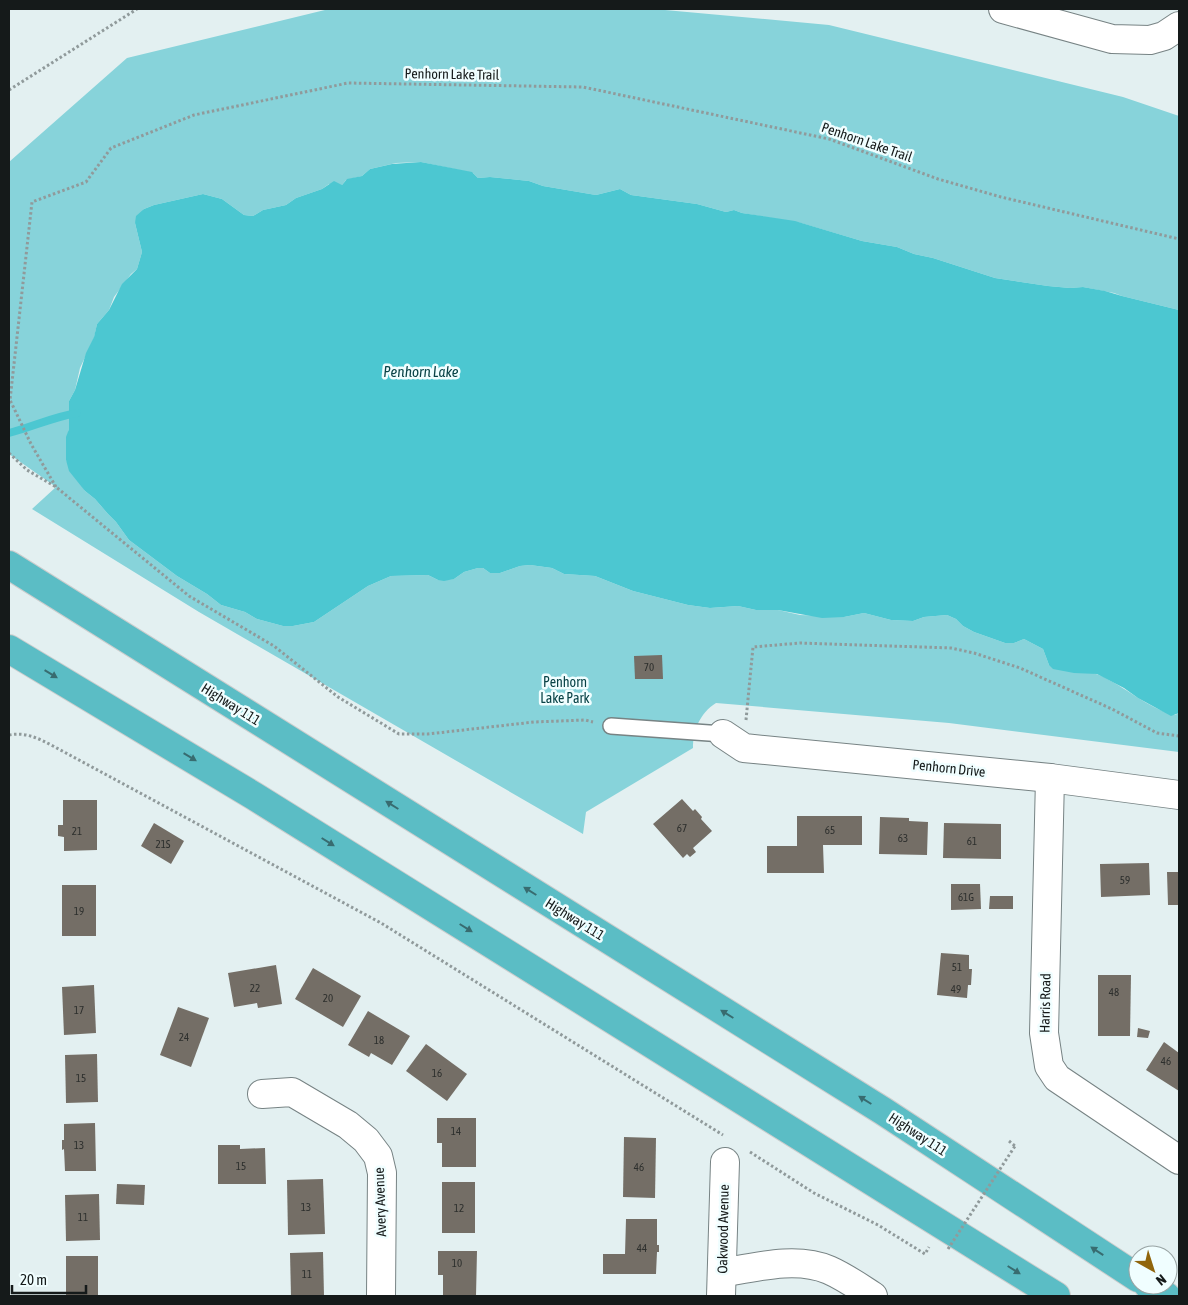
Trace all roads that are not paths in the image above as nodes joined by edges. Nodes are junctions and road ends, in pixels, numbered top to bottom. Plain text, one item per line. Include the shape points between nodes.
1 (1003, 9) edge
2 (1179, 26) edge
3 (9, 565) edge
4 (9, 648) edge
5 (611, 726) road end
6 (733, 741) joint
7 (1050, 778) junction
8 (1179, 795) edge
9 (262, 1094) dead end
10 (732, 1150) road end
11 (1179, 1160) edge
12 (1128, 1271) edge
13 (722, 1284) edge
14 (382, 1296) edge
15 (873, 1296) edge
16 (1056, 1296) edge

1 - 2 street via 1112,39 1150,40
12 -> 3 highway, Highway 111 via 883,1111
4 -> 16 highway via 254,796
5 - 6 lane
6 - 7 street, Penhorn Drive
7 - 8 street, Penhorn Drive
7 - 11 street, Harris Road via 1044,1033 1049,1066 1056,1078
9 - 14 street, Avery Avenue via 292,1092 348,1125 366,1140 378,1156 382,1173
10 - 13 street, Oakwood Avenue
13 - 15 street via 780,1264 803,1264 828,1270

